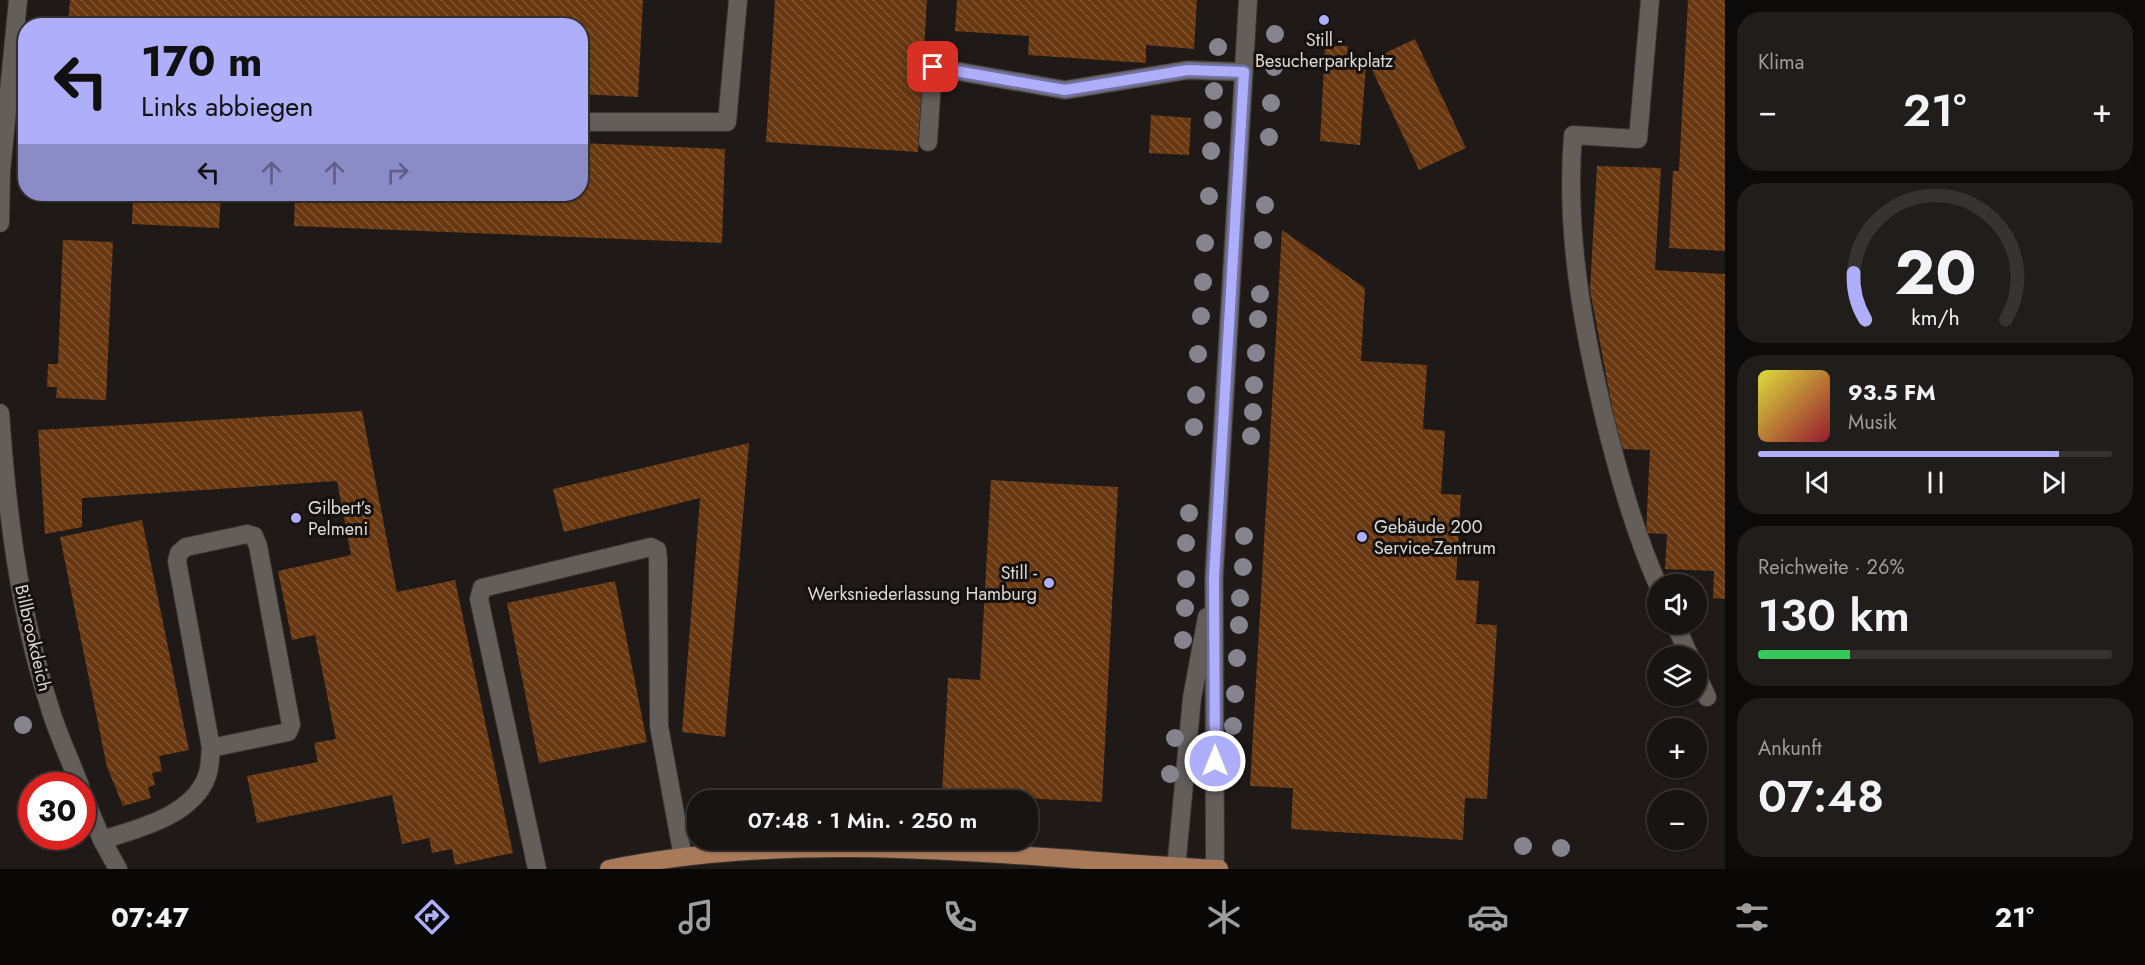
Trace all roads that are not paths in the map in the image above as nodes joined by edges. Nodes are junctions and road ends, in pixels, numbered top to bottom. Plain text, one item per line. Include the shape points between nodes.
1 (18, 0) edge
2 (738, 0) edge
3 (1248, 0) edge
4 (1650, 0) edge
5 (1244, 72) junction
6 (18, 75) edge
7 (588, 122) edge
8 (928, 142) dead end
9 (0, 223) edge
10 (0, 413) edge
11 (1654, 574) edge
12 (1214, 577) junction
13 (211, 748) junction
14 (75, 772) edge
15 (96, 826) edge
16 (102, 840) junction
17 (683, 857) junction
18 (1176, 868) edge
19 (118, 869) edge
20 (537, 869) edge
21 (609, 869) edge
22 (1216, 869) edge

1 - 6 street
2 - 7 street via 727,122
3 - 5 street
4 - 11 street via 1638,139 1573,135 1571,164 1578,289 1590,357 1622,488
5 - 8 street via 1188,70 1065,90 933,67
5 - 12 street
6 - 9 street
10 - 14 street, Billbrookdeich via 15,563 33,649
12 - 18 street via 1192,698
12 - 22 street
13 - 13 street via 177,561 186,547 247,534 254,536 258,546 291,725 288,732
13 - 16 street via 207,777 189,802 149,825
15 - 16 street
16 - 19 street
17 - 18 main road via 784,849 873,849
17 - 20 street via 659,726 658,559 657,550 651,547 482,588 479,599
17 - 21 main road
18 - 22 main road

